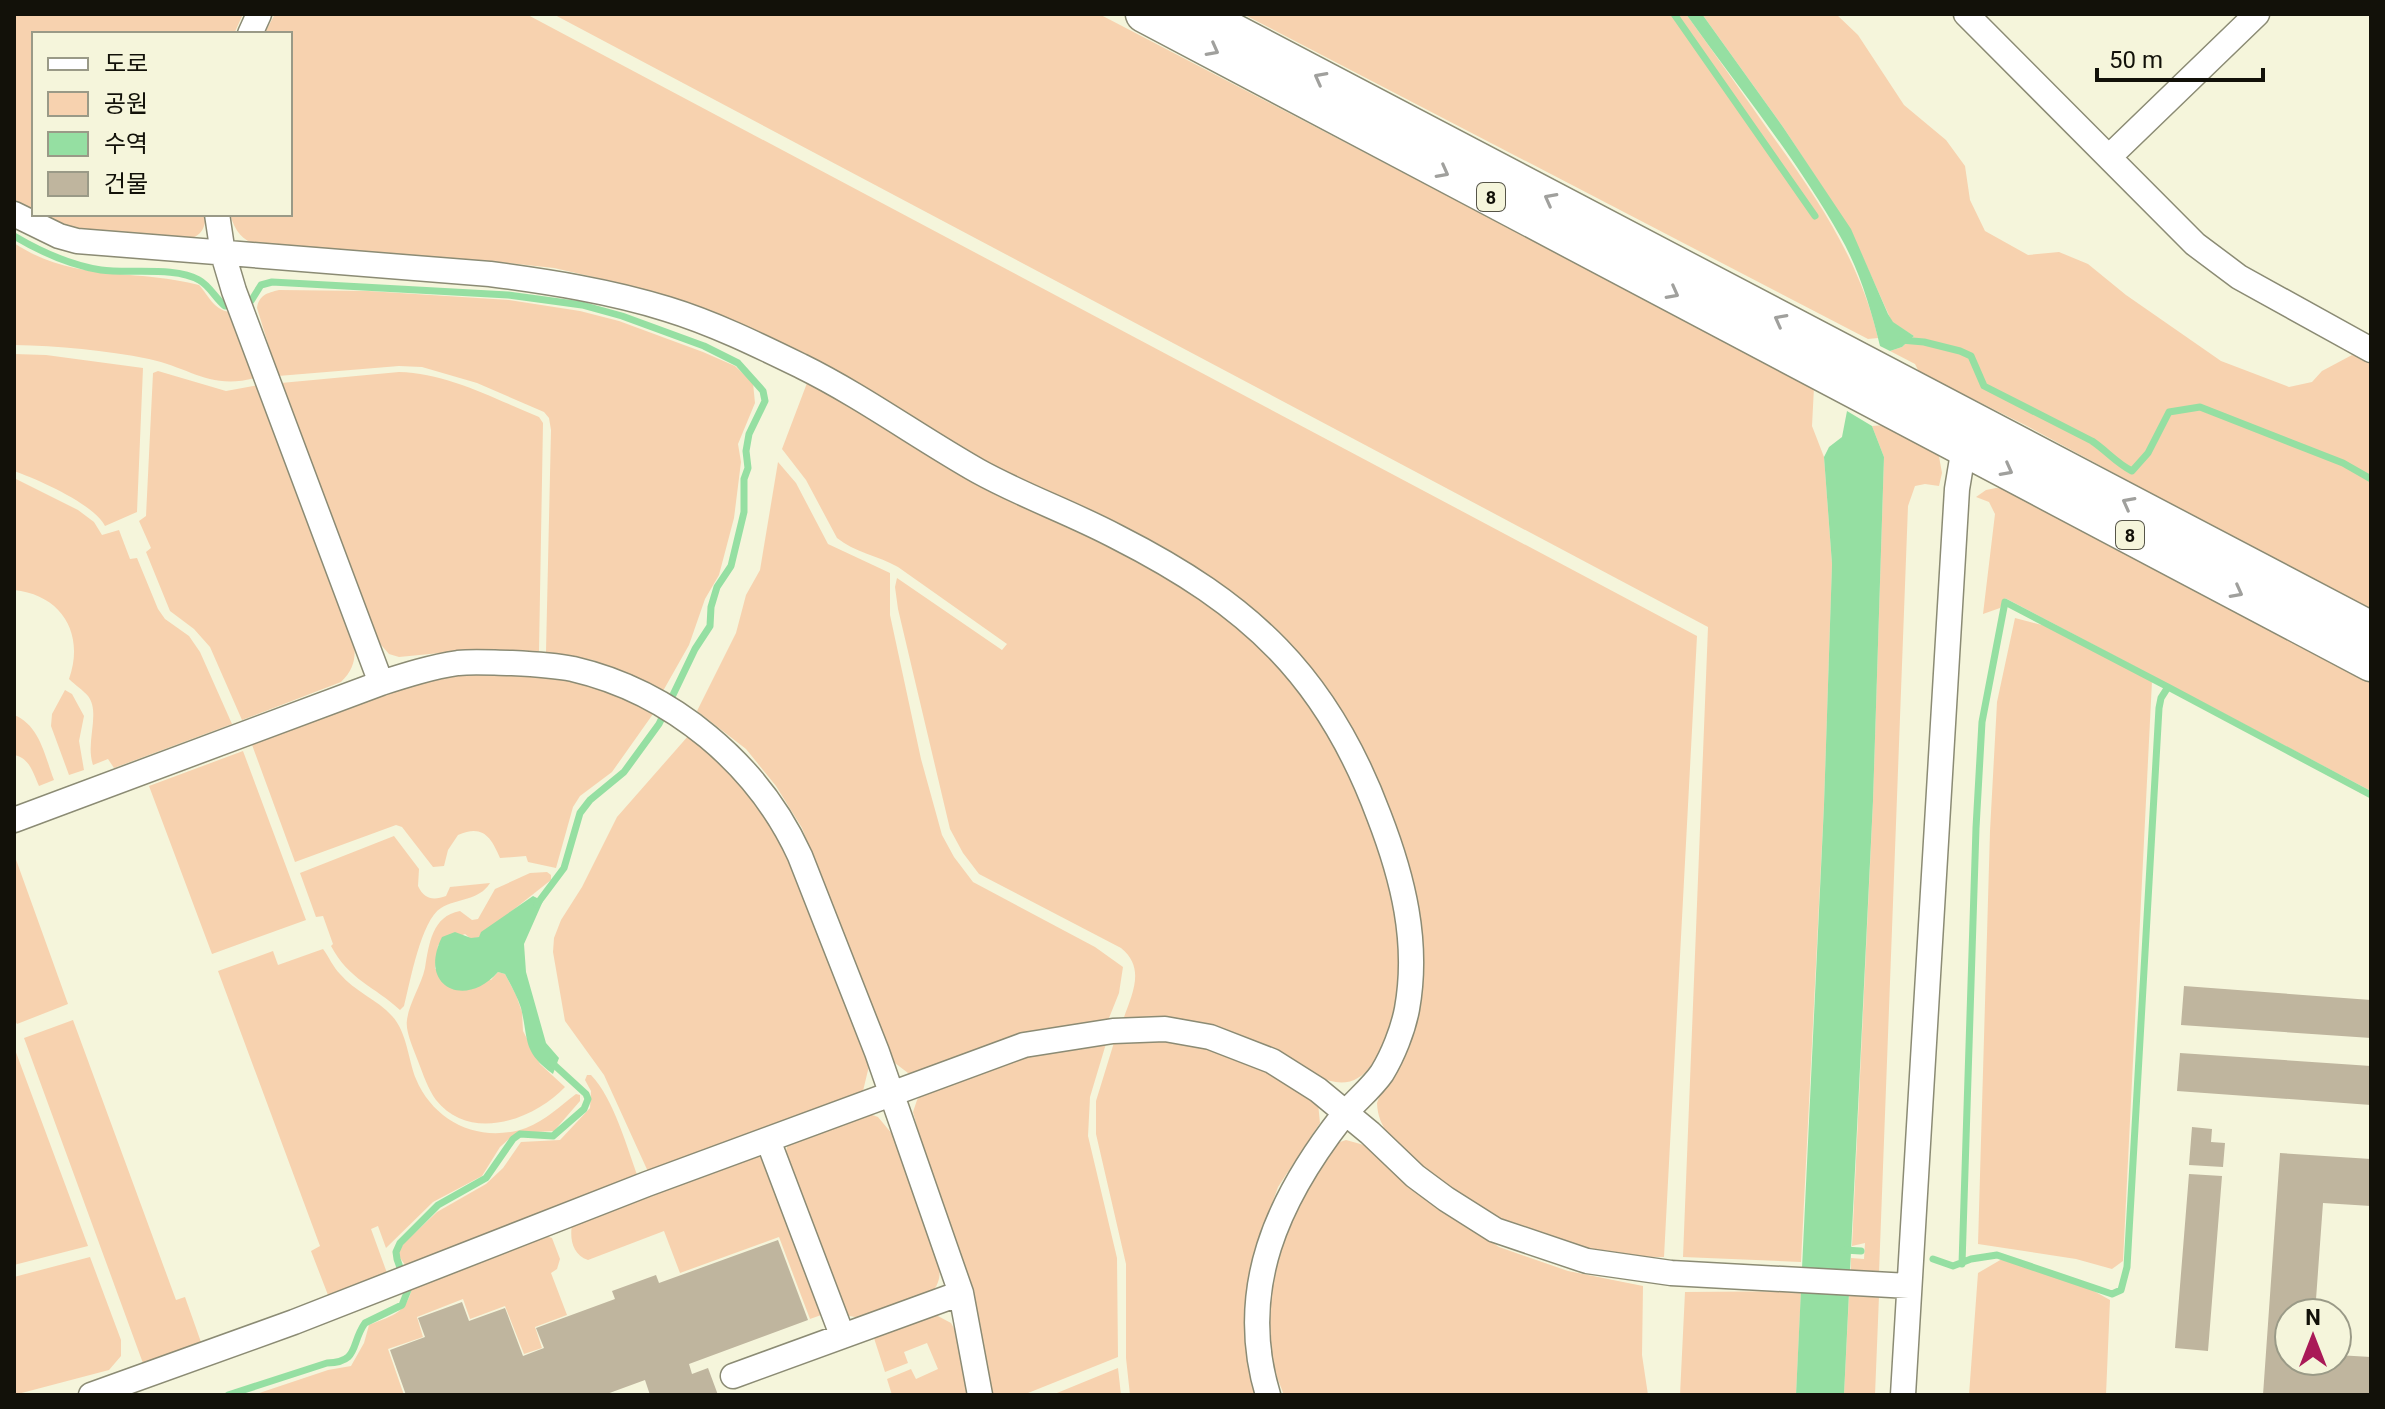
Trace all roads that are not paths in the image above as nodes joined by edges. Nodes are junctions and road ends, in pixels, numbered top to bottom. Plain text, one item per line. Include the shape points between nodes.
1 (1144, 14) edge
2 (1199, 14) edge
3 (1966, 14) edge
4 (2257, 14) edge
5 (2109, 157) junction
6 (14, 214) edge
7 (217, 216) edge
8 (223, 254) junction
9 (2371, 350) edge
10 (1843, 368) junction
11 (1894, 395) junction
12 (1964, 447) junction
13 (2371, 630) edge
14 (2371, 663) edge
15 (381, 683) junction
16 (14, 820) edge
17 (892, 1096) junction
18 (1346, 1112) junction
19 (768, 1140) junction
20 (1909, 1286) junction
21 (961, 1293) junction
22 (842, 1335) junction
23 (733, 1376) dead end
24 (122, 1391) edge
25 (91, 1395) edge
26 (980, 1395) edge
27 (1268, 1395) edge
28 (1903, 1395) edge

1 -> 10 highway, 8
10 -> 2 highway, 8
3 - 5 street
4 - 5 street
5 - 9 street via 2195,244 2239,277
6 - 8 street via 77,241
7 - 8 street
8 - 15 street
8 - 18 street via 554,282 694,319 804,367 981,472 1148,553 1249,619 1303,675 1349,747 1406,897 1410,985 1404,1020 1383,1072
10 - 11 highway, 8
11 - 12 highway, 8
13 -> 11 highway, 8
12 -> 14 highway, 8
12 - 20 street via 1957,489
15 - 16 street
15 - 17 street via 461,663 543,665 602,677 665,708 711,739 761,789 789,831
17 - 18 street via 1024,1045 1165,1029 1210,1037 1272,1061
17 - 19 street
17 - 21 street
18 - 20 street via 1415,1176 1495,1230 1587,1261 1671,1273
18 - 27 street via 1290,1192 1269,1244 1258,1314
19 - 22 street
19 - 24 street via 404,1277
20 - 28 street
21 - 22 street
21 - 26 street
22 - 23 street
24 - 25 street

